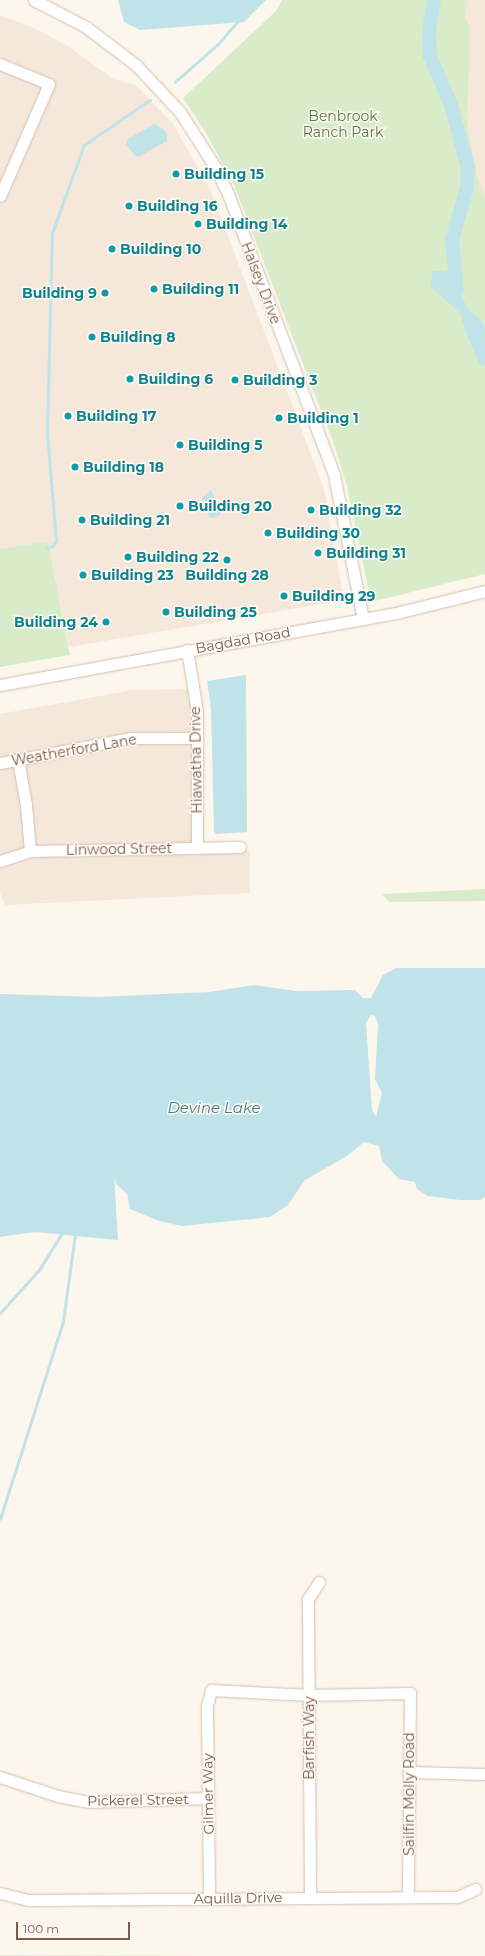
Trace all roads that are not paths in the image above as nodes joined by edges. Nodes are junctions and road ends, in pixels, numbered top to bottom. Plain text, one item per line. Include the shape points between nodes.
1 (34, 0) edge
2 (0, 64) edge
3 (0, 196) edge
4 (485, 591) edge
5 (363, 619) junction
6 (187, 650) junction
7 (0, 685) edge
8 (197, 738) junction
9 (18, 760) junction
10 (0, 763) edge
11 (240, 847) dead end
12 (197, 848) junction
13 (30, 851) junction
14 (0, 861) edge
15 (319, 1582) dead end
16 (308, 1695) junction
17 (409, 1772) junction
18 (485, 1774) edge
19 (0, 1778) edge
20 (208, 1798) junction
21 (475, 1889) dead end
22 (0, 1893) edge
23 (408, 1896) junction
24 (310, 1897) junction
25 (209, 1899) junction

1 - 5 street, Halsey Drive via 86,27 136,65 180,112 214,167 228,194 331,465 344,517
2 - 3 street via 49,84
4 - 5 street, Bagdad Road via 419,609
5 - 6 street, Bagdad Road
6 - 7 street, Bagdad Road
6 - 8 street, Hiawatha Drive via 197,711
8 - 9 street, Weatherford Lane via 130,738
8 - 12 street, Hiawatha Drive
9 - 10 street, Weatherford Lane
9 - 13 street via 26,805
11 - 12 street, Linwood Street
12 - 13 street, Linwood Street
13 - 14 street, Linwood Street
15 - 16 street, Barfish Way via 308,1599
16 - 17 street, Sailfin Molly Road via 410,1693
16 - 20 street, Gilmer Way via 212,1690 207,1706
16 - 24 street, Barfish Way
17 - 18 street
17 - 23 street, Sailfin Molly Road
19 - 20 street, Pickerel Street via 58,1796 88,1802
20 - 25 street, Gilmer Way
21 - 23 street, Aquilla Drive via 458,1897
22 - 25 street, Aquilla Drive via 30,1900
23 - 24 street, Aquilla Drive
24 - 25 street, Aquilla Drive

